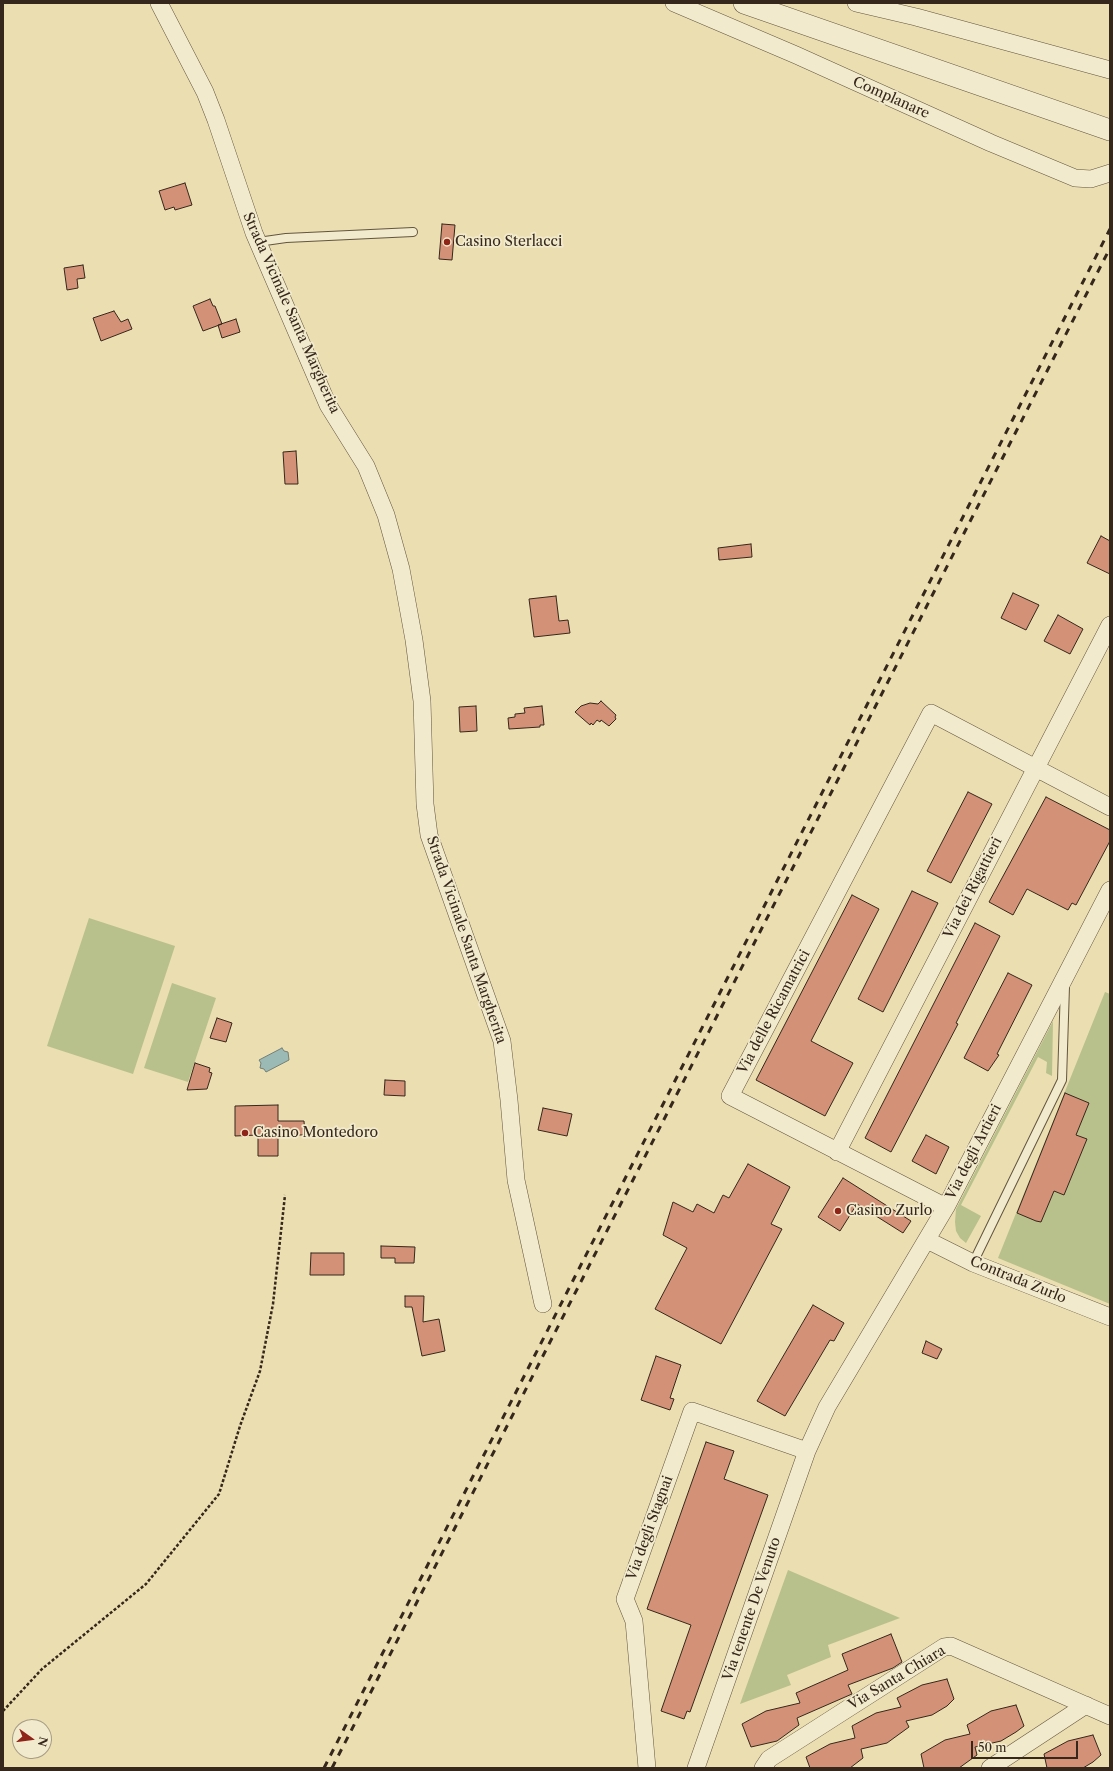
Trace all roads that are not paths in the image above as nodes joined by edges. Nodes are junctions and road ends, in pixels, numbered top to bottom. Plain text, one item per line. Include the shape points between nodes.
1 (159, 3) edge
2 (674, 3) edge
3 (744, 3) edge
4 (856, 3) edge
5 (1110, 70) edge
6 (1110, 130) edge
7 (1110, 173) edge
8 (413, 232) dead end
9 (258, 242) junction
10 (1110, 625) edge
11 (1035, 768) junction
12 (1110, 807) edge
13 (1110, 890) edge
14 (1065, 976) junction
15 (837, 1152) junction
16 (946, 1207) junction
17 (927, 1240) junction
18 (973, 1263) junction
19 (543, 1304) dead end
20 (1110, 1317) edge
21 (807, 1451) junction
22 (1086, 1705) junction
23 (1110, 1716) edge
24 (647, 1768) edge
25 (696, 1768) edge
26 (763, 1768) edge
27 (990, 1768) edge

1 - 9 street, Strada Vicinale Santa Margherita via 204,92
2 - 7 street, Complanare via 1069,175 1091,179
3 - 6 street
4 - 5 street
8 - 9 lane via 286,238
9 - 19 street, Strada Vicinale Santa Margherita via 328,405 366,466 386,516 401,570 422,701 429,835 502,1041 516,1180
10 - 11 street, Via dei Rigattieri
11 - 12 street
11 - 15 street, Via dei Rigattieri
11 - 15 street, Via delle Ricamatrici via 931,713 730,1096
13 - 14 street, Via degli Artieri
14 - 16 street, Via degli Artieri
14 - 18 lane via 1062,1080
15 - 16 street, Via delle Ricamatrici
16 - 17 street, Via degli Artieri
17 - 18 street, Contrada Zurlo
17 - 21 street, Via degli Artieri via 827,1407
18 - 20 street, Contrada Zurlo
21 - 24 street, Via degli Stagnai via 692,1411 625,1599 634,1621
21 - 25 street, Via tenente De Venuto
22 - 23 street, Via Santa Chiara
22 - 26 street, Via Santa Chiara via 952,1646 944,1646 769,1759
22 - 27 street

